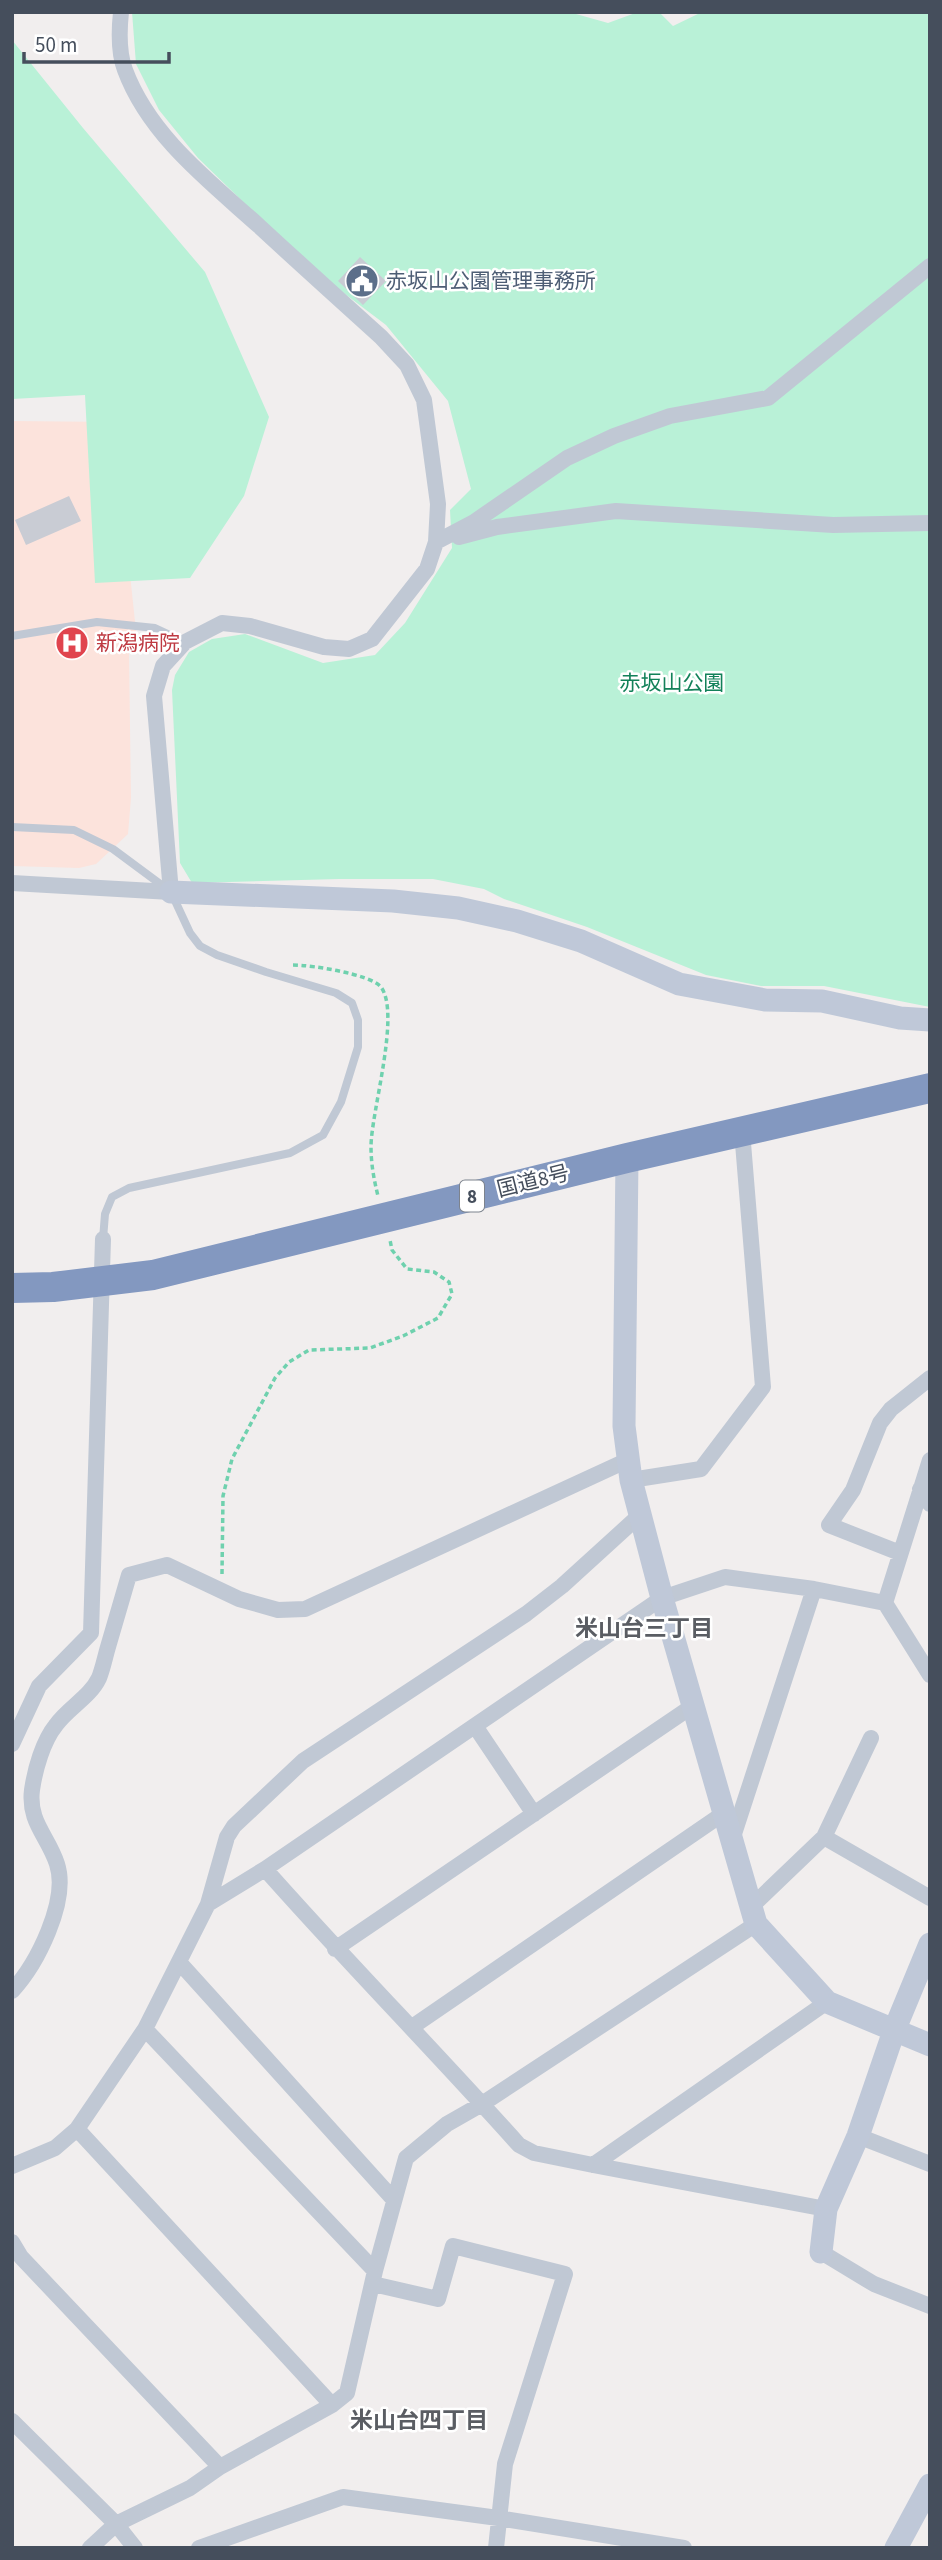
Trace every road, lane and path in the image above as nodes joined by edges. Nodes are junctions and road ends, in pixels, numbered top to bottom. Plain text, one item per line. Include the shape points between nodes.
1 (121, 12) edge
2 (930, 266) edge
3 (930, 523) edge
4 (436, 542) junction
5 (12, 636) edge
6 (185, 642) junction
7 (12, 827) edge
8 (12, 883) edge
9 (171, 892) junction
10 (930, 1020) edge
11 (930, 1088) edge
12 (742, 1131) junction
13 (627, 1158) junction
14 (103, 1239) joint
15 (392, 1250) dead end
16 (12, 1288) edge
17 (930, 1378) edge
18 (930, 1460) edge
19 (629, 1470) junction
20 (919, 1489) junction
21 (930, 1504) edge
22 (640, 1515) junction
23 (900, 1553) junction
24 (814, 1589) junction
25 (222, 1590) junction
26 (662, 1598) junction
27 (885, 1603) junction
28 (930, 1675) edge
29 (694, 1705) junction
30 (475, 1726) junction
31 (871, 1738) dead end
32 (12, 1744) edge
33 (724, 1813) junction
34 (534, 1814) junction
35 (824, 1837) junction
36 (732, 1840) junction
37 (265, 1869) junction
38 (930, 1898) edge
39 (208, 1904) junction
40 (753, 1916) junction
41 (930, 1944) edge
42 (335, 1949) junction
43 (179, 1962) junction
44 (12, 1991) edge
45 (827, 2002) junction
46 (412, 2027) junction
47 (145, 2029) junction
48 (894, 2031) junction
49 (930, 2045) edge
50 (482, 2104) junction
51 (77, 2129) junction
52 (858, 2136) junction
53 (930, 2164) edge
54 (593, 2165) junction
55 (12, 2166) edge
56 (394, 2200) junction
57 (826, 2209) junction
58 (821, 2252) joint
59 (15, 2254) edge
60 (374, 2278) junction
61 (930, 2306) edge
62 (332, 2404) junction
63 (12, 2421) edge
64 (220, 2467) junction
65 (930, 2485) edge
66 (498, 2518) junction
67 (116, 2524) junction
68 (240, 2541) edge
69 (90, 2548) edge
70 (135, 2548) edge
71 (200, 2548) edge
72 (496, 2548) edge
73 (684, 2548) edge
74 (896, 2548) edge

1 - 4 street via 124,68 163,134 407,365 424,400 438,504
2 - 4 street via 768,398 670,416 614,436 567,458 474,522
3 - 4 street via 833,525 616,511 497,527
4 - 6 street via 427,569 372,639 349,649 222,623
5 - 6 lane via 97,622 155,628
6 - 9 street via 163,666 154,696
7 - 9 lane via 74,830 113,849
8 - 9 street
9 - 10 street via 458,908 581,941 679,984 765,1000 821,1001
9 - 14 lane via 200,946 336,993 352,1003 358,1020 358,1047 341,1102 323,1135 290,1153 129,1188 112,1197
11 - 12 highway, 国道8号 / 8
12 - 13 highway, 国道8号 / 8
12 - 19 street via 763,1387 701,1469
13 - 16 highway, 国道8号 / 8 via 153,1275
13 - 19 street via 624,1426
14 - 32 street via 91,1633 39,1686
15 - 25 path via 407,1269 434,1272 449,1282 452,1294 438,1318 403,1336 370,1348 309,1350 275,1378 232,1459 223,1496
17 - 23 street via 880,1423 853,1490 830,1525
18 - 20 street
19 - 22 street
19 - 25 street via 305,1609 278,1610
20 - 21 street
20 - 23 street
22 - 26 street
22 - 39 street via 526,1614 303,1761 226,1837
23 - 27 street
24 - 26 street via 725,1577
24 - 27 street
24 - 36 street
25 - 44 street via 167,1565 129,1575 99,1679 56,1724 32,1789 38,1829 57,1863 59,1893 27,1975
26 - 29 street
26 - 30 street
27 - 28 street
29 - 33 street
29 - 34 street
30 - 34 street
30 - 37 street
31 - 35 street
33 - 36 street
33 - 46 street
34 - 42 street
35 - 38 street
35 - 40 street
36 - 40 street
37 - 39 street
37 - 42 street
39 - 43 street
40 - 45 street
40 - 50 street
41 - 48 street
42 - 46 street
43 - 47 street
43 - 56 street
45 - 48 street
45 - 54 street
46 - 50 street
47 - 51 street
47 - 60 street
48 - 49 street
48 - 52 street
50 - 54 street via 519,2145 534,2153
50 - 56 street via 447,2124 406,2158
51 - 55 street via 55,2148
51 - 62 street
52 - 53 street
52 - 57 street
54 - 57 street
56 - 60 street
57 - 58 street
58 - 61 street via 874,2284
59 - 64 street
60 - 62 street via 347,2393
60 - 66 street via 438,2299 453,2246 565,2274 505,2464
62 - 64 street
63 - 67 street
64 - 67 street via 190,2488
65 - 74 street
66 - 68 street via 343,2497
66 - 72 street
66 - 73 street
67 - 69 street
67 - 70 street
68 - 71 street

